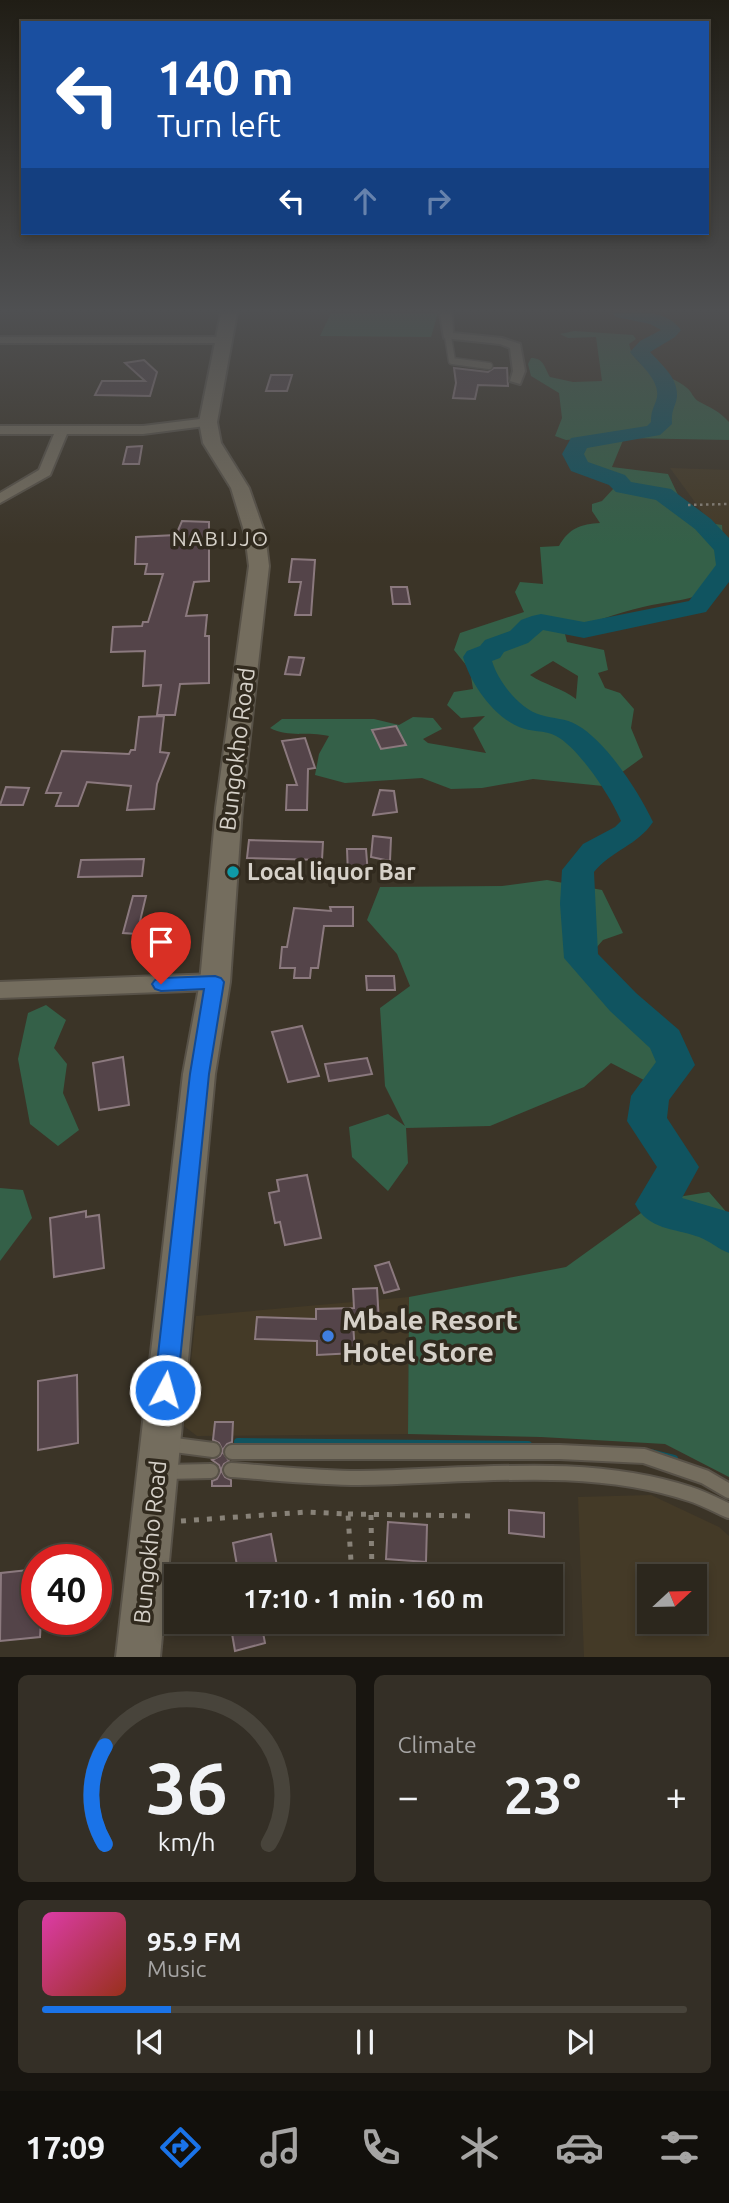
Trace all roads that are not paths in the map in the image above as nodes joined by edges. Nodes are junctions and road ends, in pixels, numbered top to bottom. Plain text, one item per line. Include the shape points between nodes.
1 (214, 390) edge
2 (208, 422) junction
3 (0, 430) edge
4 (62, 430) junction
5 (0, 499) edge
6 (215, 982) junction
7 (0, 990) edge
8 (159, 1443) junction
9 (213, 1450) dead end
10 (232, 1451) dead end
11 (231, 1470) dead end
12 (211, 1471) dead end
13 (156, 1472) junction
14 (729, 1491) edge
15 (729, 1511) edge
16 (138, 1657) edge

1 - 2 street, Bungokho Road
2 - 4 street via 143,430
2 - 6 street, Bungokho Road via 212,443 240,488 255,534 259,566 229,808
3 - 4 street
4 - 5 street via 45,472
6 - 7 street
6 - 8 street, Bungokho Road via 200,1074
8 - 9 lane
8 - 13 street, Bungokho Road
10 - 14 lane via 644,1456 705,1477
11 - 15 lane via 355,1478 539,1475 646,1482 689,1493
12 - 13 lane
13 - 16 street, Bungokho Road

